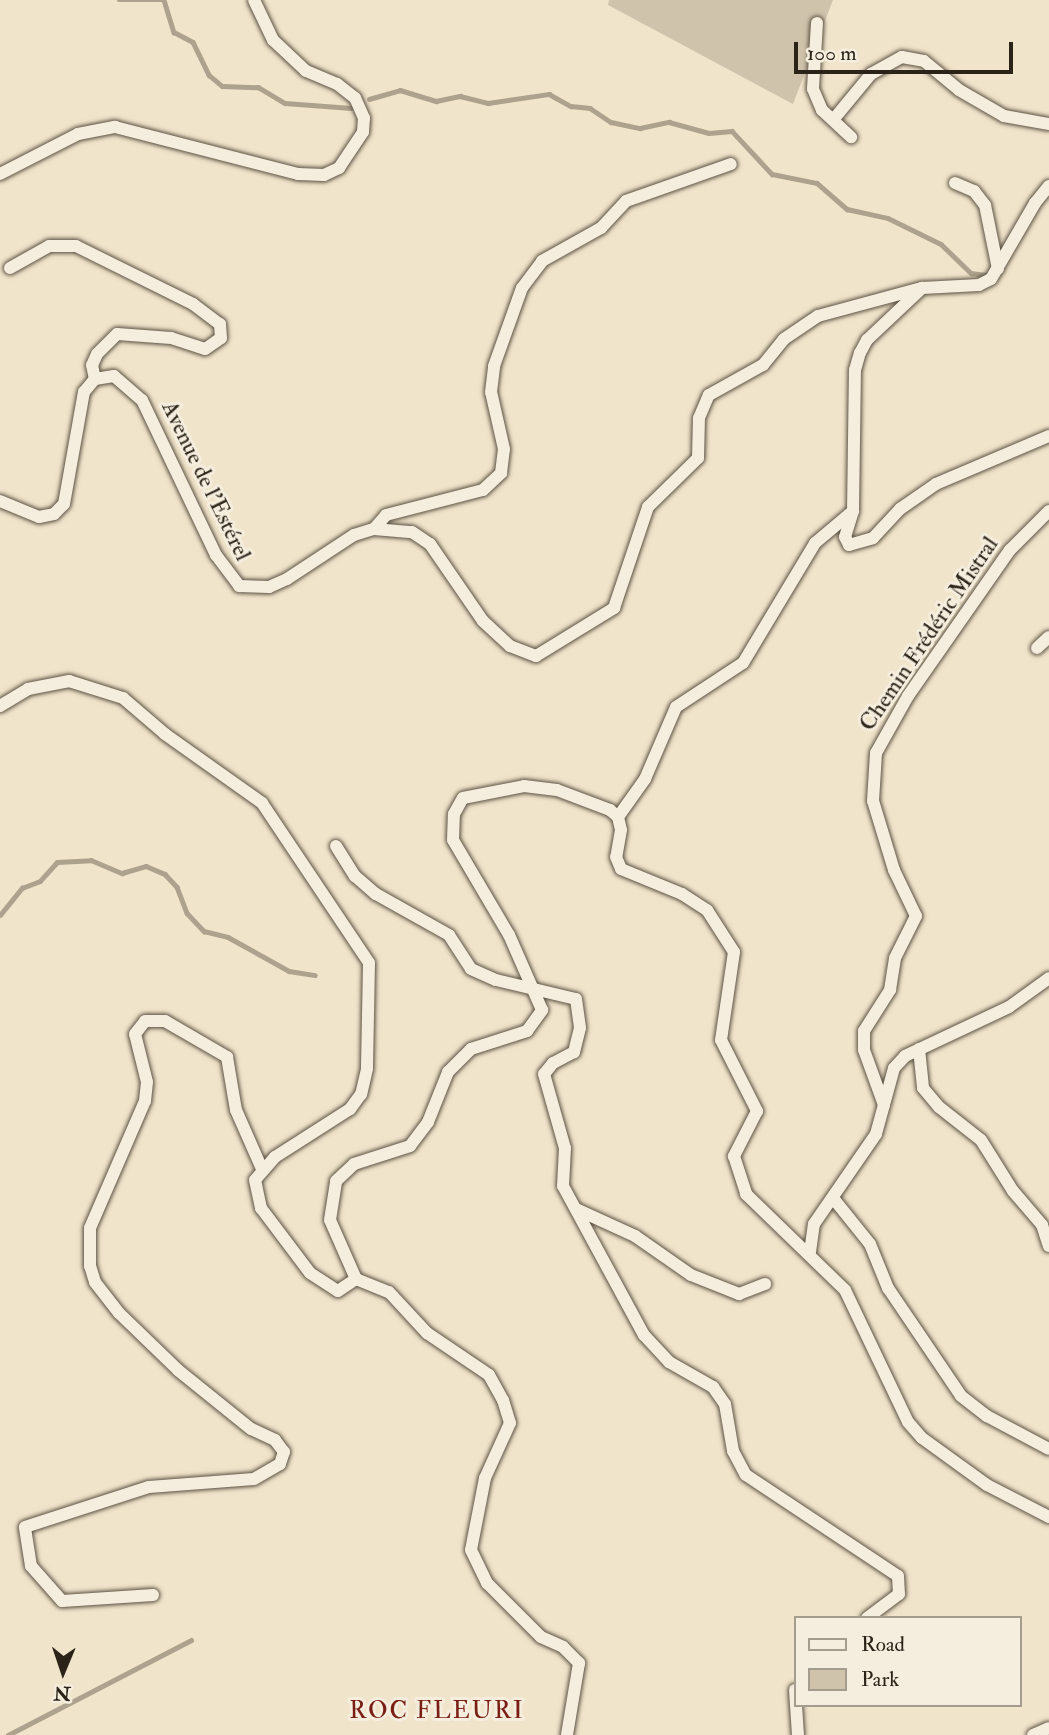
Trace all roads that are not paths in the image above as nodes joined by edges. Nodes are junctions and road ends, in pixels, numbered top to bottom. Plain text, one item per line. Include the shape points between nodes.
1 (254, 0) edge
2 (817, 23) dead end
3 (833, 120) junction
4 (1049, 124) edge
5 (851, 137) dead end
6 (731, 163) dead end
7 (0, 173) edge
8 (955, 183) dead end
9 (1049, 187) edge
10 (10, 268) dead end
11 (998, 269) junction
12 (922, 288) junction
13 (95, 379) junction
14 (1049, 436) edge
15 (0, 501) edge
16 (853, 511) junction
17 (1049, 511) edge
18 (374, 529) junction
19 (1049, 637) edge
20 (1037, 648) dead end
21 (0, 706) edge
22 (618, 817) junction
23 (336, 846) dead end
24 (1049, 978) edge
25 (535, 990) junction
26 (919, 1049) junction
27 (884, 1105) junction
28 (261, 1169) junction
29 (833, 1198) junction
30 (576, 1208) junction
31 (1049, 1246) edge
32 (810, 1252) junction
33 (356, 1279) junction
34 (765, 1284) dead end
35 (1049, 1449) edge
36 (1049, 1517) edge
37 (153, 1595) dead end
38 (870, 1616) edge
39 (796, 1707) edge
40 (1049, 1728) edge
41 (567, 1735) edge
42 (798, 1735) edge
43 (1033, 1735) edge

1 - 7 street via 273,40 306,71 337,84 355,98 364,118 363,132 339,168 324,175 298,174 115,127 78,134
2 - 3 street via 813,89 822,110
3 - 4 street via 871,74 902,57 924,61 959,90 1004,116
3 - 5 street
6 - 18 street via 626,201 601,228 542,261 522,288 494,366 491,392 504,449 501,473 483,490 386,515
8 - 11 street via 974,191 985,205
9 - 11 street via 1028,214
10 - 13 street via 49,246 76,246 193,304 220,324 220,338 205,349 171,338 117,334 97,354 92,365
11 - 12 street via 979,285
12 - 16 street via 867,340 855,370
12 - 18 street, Avenue de l'Estérel via 804,323 763,365 709,395 699,418 698,458 648,507 614,608 537,656 510,646 483,621 430,544 412,532
13 - 15 street via 84,393 80,409 71,487 64,504 54,514 40,517
13 - 18 street, Avenue de l'Estérel via 114,376 142,400 216,555 239,586 269,587 288,579 354,536
14 - 16 street via 936,484 900,509 873,537 849,545 845,537
16 - 22 street via 816,543 743,663 676,707 645,779
17 - 27 street, Chemin Frédéric Mistral via 1002,561 908,696 876,753 873,802 894,870 916,916 895,958 890,990 864,1031 864,1050
19 - 20 street
21 - 28 street via 28,689 69,681 123,698 164,734 262,803 369,963 367,1069 361,1094 350,1109
22 - 25 street via 557,790 524,786 463,798 454,814 453,840 509,934
22 - 32 street via 616,857 621,869 682,894 708,911 734,952 721,1040 757,1111 734,1156 746,1194
23 - 25 street via 355,876 376,894 449,935 471,969
24 - 26 street via 1009,1007
25 - 30 street via 576,999 580,1028 574,1052 552,1063 544,1074 565,1147 564,1186
25 - 33 street via 542,1010 527,1031 471,1049 448,1072 428,1122 410,1146 354,1164 336,1181 330,1220
26 - 27 street via 894,1068
26 - 31 street via 923,1088 981,1140 1013,1191 1042,1225
27 - 29 street via 876,1134
28 - 33 street via 255,1192 261,1208 310,1273 338,1291
28 - 37 street via 236,1110 227,1056 165,1021 145,1021 135,1034 147,1082 145,1101 90,1228 90,1266 95,1282 119,1313 178,1370 284,1452 281,1464 254,1479 149,1487 25,1527 31,1566 62,1601
29 - 32 street via 814,1224
29 - 35 street via 870,1244 900,1307 961,1396 987,1416
30 - 34 street via 635,1236 691,1275 739,1294
30 - 38 street via 644,1335 669,1362 713,1387 725,1404 733,1451 746,1475 898,1576 899,1594
32 - 36 street via 845,1290 908,1422 922,1438 987,1485
33 - 41 street via 389,1292 427,1333 489,1375 503,1400 510,1423 485,1478 471,1550 487,1583 541,1637 563,1647 579,1663
39 - 42 street
40 - 43 street

